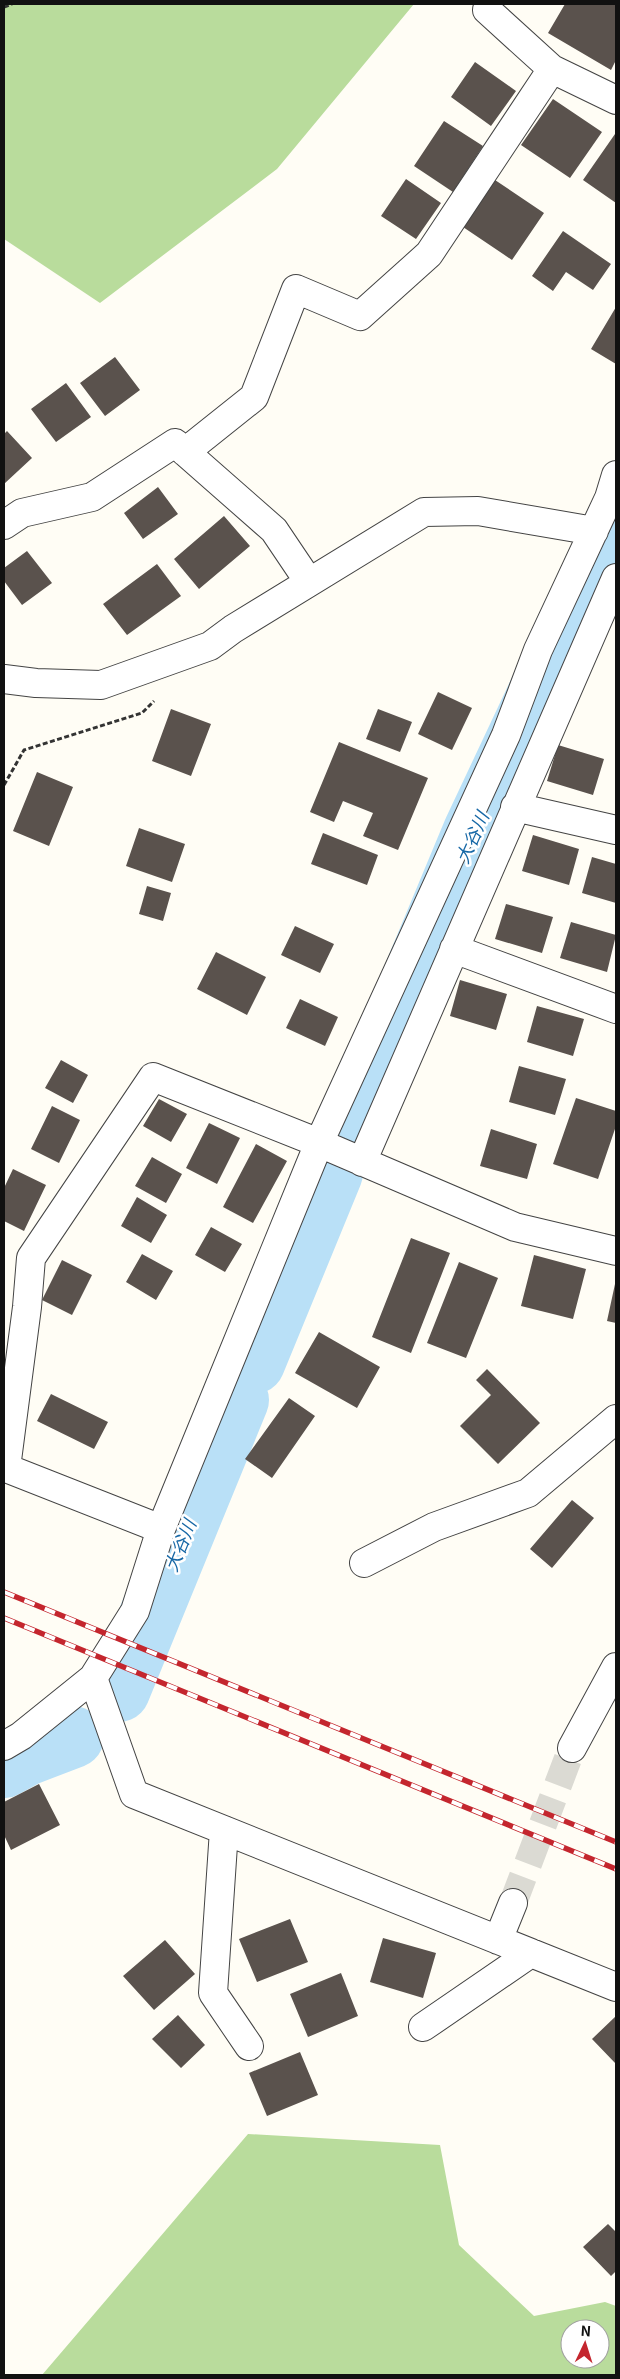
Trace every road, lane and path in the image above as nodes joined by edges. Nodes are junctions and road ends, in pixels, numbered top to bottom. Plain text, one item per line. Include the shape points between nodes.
1 (12, 4) edge
2 (4, 7) edge
3 (487, 10) dead end
4 (552, 70) junction
5 (616, 100) edge
6 (185, 452) junction
7 (614, 491) edge
8 (4, 525) edge
9 (594, 531) junction
10 (616, 578) edge
11 (309, 582) junction
12 (4, 678) edge
13 (515, 807) junction
14 (616, 830) edge
15 (454, 949) junction
16 (616, 1009) edge
17 (319, 1143) junction
18 (362, 1162) junction
19 (616, 1250) edge
20 (616, 1419) edge
21 (5, 1468) edge
22 (161, 1530) junction
23 (364, 1563) dead end
24 (616, 1667) edge
25 (93, 1678) junction
26 (4, 1746) edge
27 (572, 1748) tunnel mouth
28 (224, 1830) junction
29 (514, 1903) tunnel mouth
30 (498, 1940) junction
31 (530, 1953) junction
32 (616, 1987) edge
33 (423, 2027) dead end
34 (249, 2046) dead end

1 - 2 path
3 - 4 street
4 - 5 street
4 - 6 street via 429,254 360,316 296,289 254,397
6 - 8 street via 175,443 92,497 22,513
6 - 11 street via 274,530
7 - 9 street
9 - 11 street via 478,511 424,512
9 - 17 street via 538,650 506,736
10 - 13 street
11 - 12 street via 210,646 101,685 36,684
13 - 14 street
13 - 15 street
15 - 16 street
15 - 18 street
17 - 18 street
17 - 21 street via 153,1077 31,1258
17 - 22 street
18 - 19 street via 515,1227
20 - 23 street via 528,1492 434,1527
21 - 22 street
22 - 25 street via 135,1611
24 - 27 street
25 - 26 street
25 - 28 street via 134,1794
28 - 30 street
28 - 34 street via 213,1993
29 - 30 street
30 - 31 street
31 - 32 street
31 - 33 street

